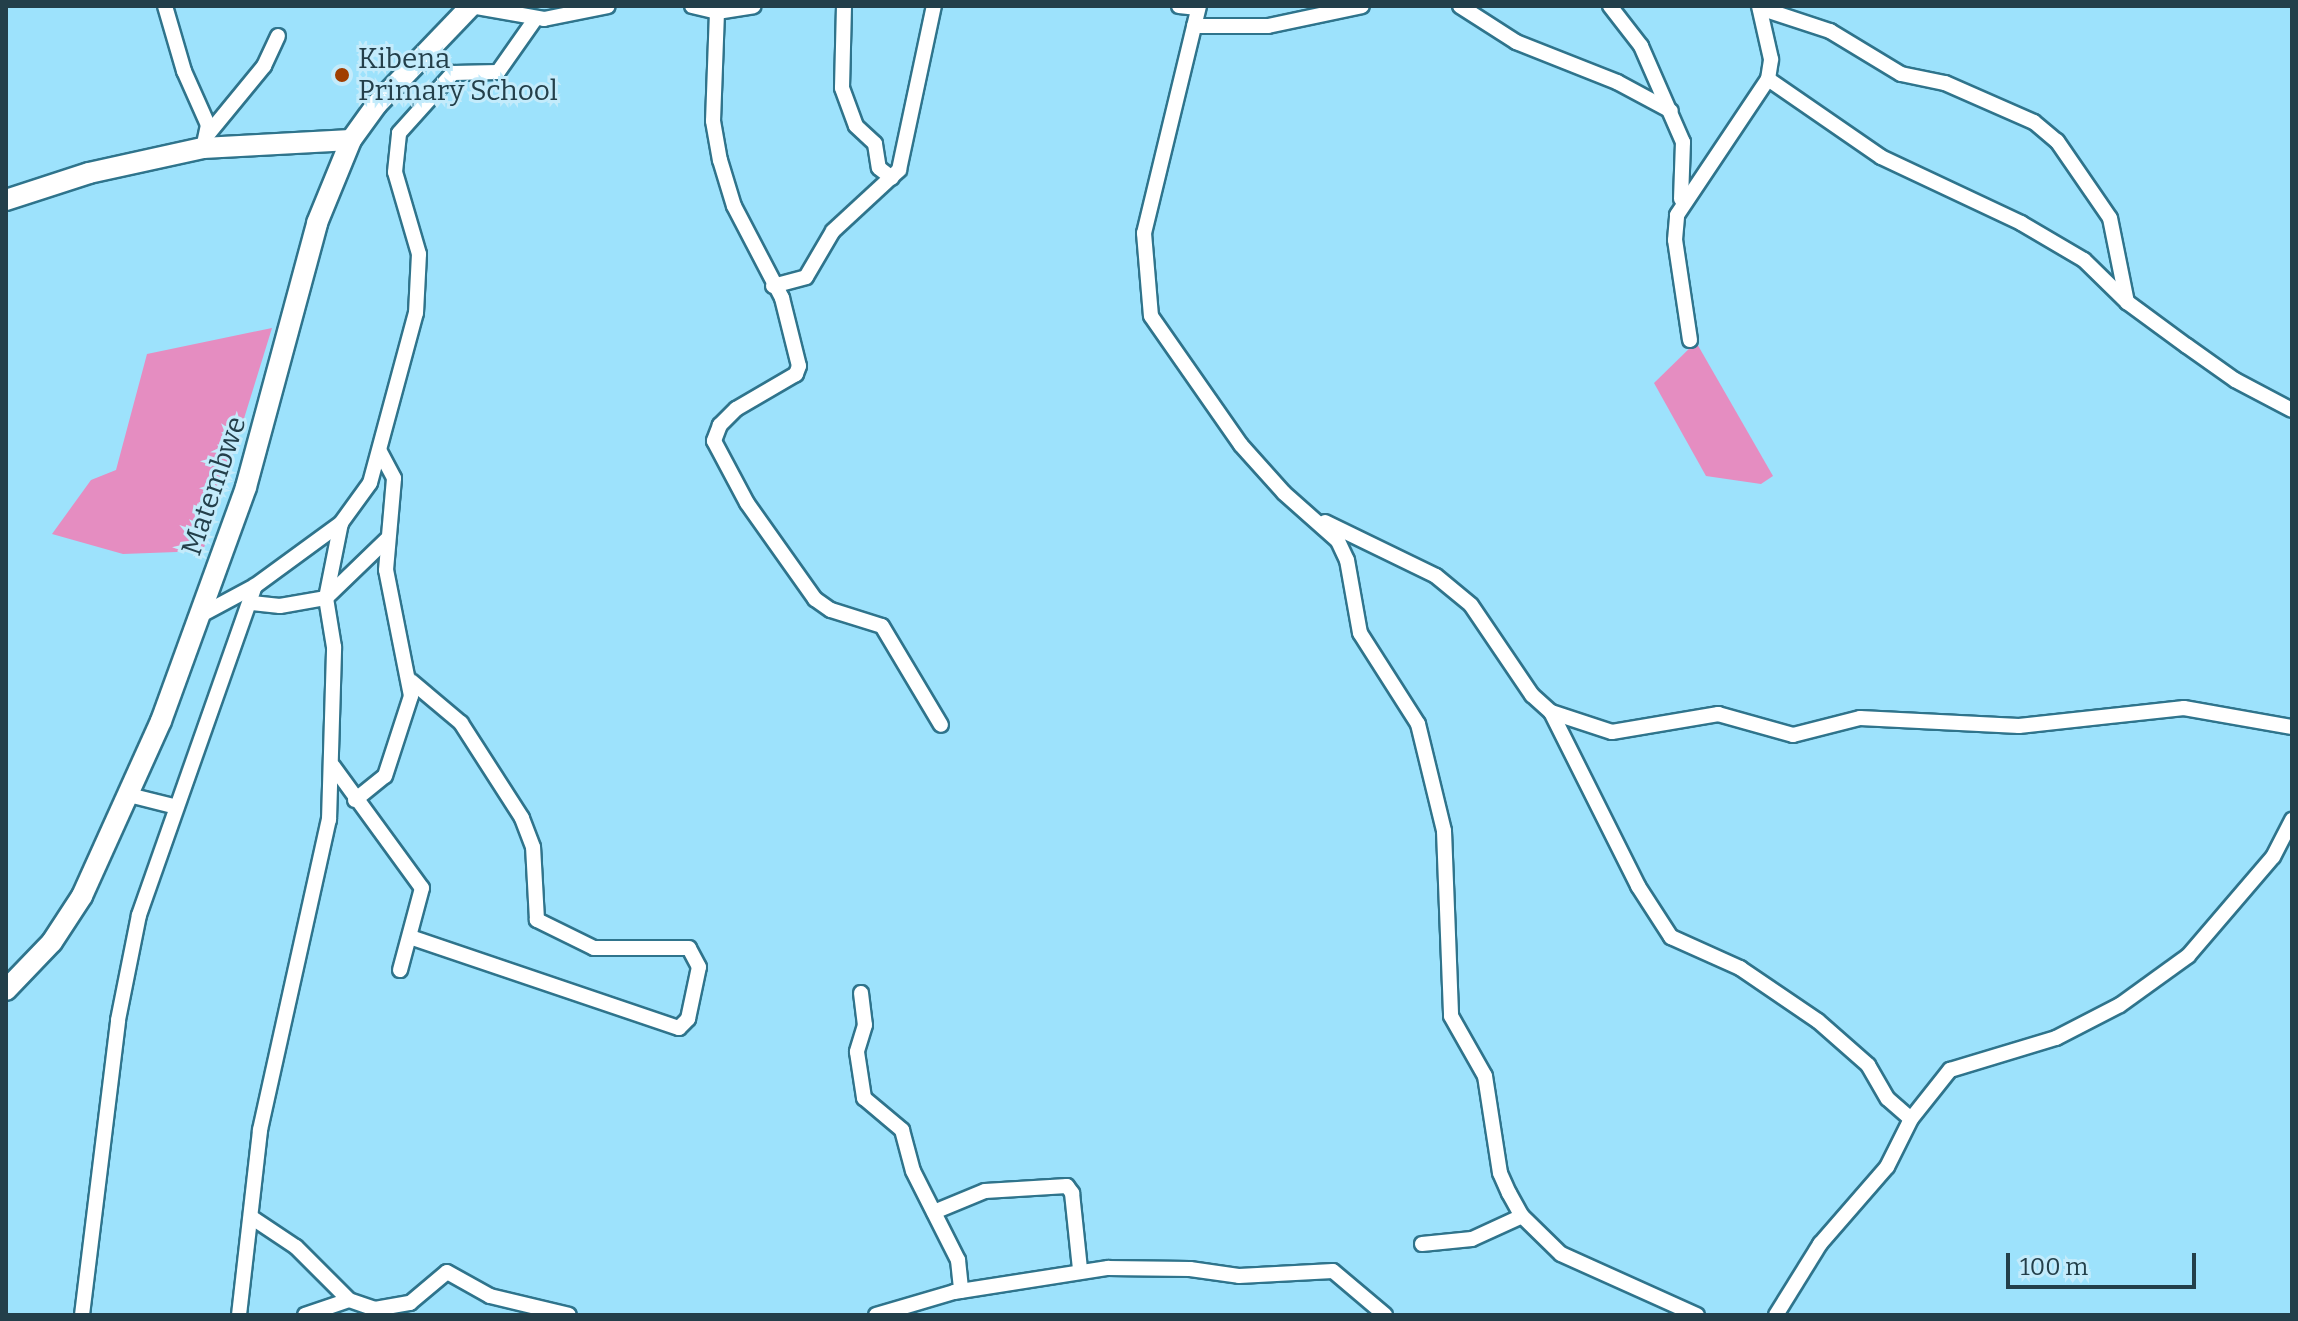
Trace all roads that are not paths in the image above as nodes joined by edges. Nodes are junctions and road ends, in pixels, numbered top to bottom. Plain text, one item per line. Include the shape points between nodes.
1 (165, 6) edge
2 (471, 6) edge
3 (608, 6) edge
4 (692, 6) edge
5 (754, 6) edge
6 (844, 6) edge
7 (934, 6) edge
8 (1179, 6) edge
9 (1362, 6) edge
10 (1460, 6) edge
11 (1610, 6) edge
12 (1198, 7) edge
13 (1759, 7) edge
14 (717, 12) junction
15 (536, 18) junction
16 (1194, 26) junction
17 (278, 36) dead end
18 (1768, 79) junction
19 (1671, 111) junction
20 (206, 140) junction
21 (351, 140) junction
22 (892, 178) junction
23 (6, 200) edge
24 (1677, 215) junction
25 (773, 286) junction
26 (2127, 302) junction
27 (1690, 340) dead end
28 (2292, 410) edge
29 (380, 452) junction
30 (1300, 509) junction
31 (341, 523) junction
32 (387, 539) junction
33 (255, 586) junction
34 (326, 598) junction
35 (252, 603) junction
36 (199, 616) junction
37 (411, 681) junction
38 (1551, 712) junction
39 (941, 725) dead end
40 (2292, 727) edge
41 (333, 766) junction
42 (129, 795) junction
43 (355, 800) junction
44 (177, 807) junction
45 (2292, 820) edge
46 (410, 937) junction
47 (400, 970) dead end
48 (6, 990) edge
49 (861, 993) dead end
50 (1911, 1119) junction
51 (934, 1212) junction
52 (1522, 1216) junction
53 (251, 1217) junction
54 (1422, 1244) dead end
55 (1080, 1269) junction
56 (961, 1291) junction
57 (349, 1300) junction
58 (82, 1315) edge
59 (239, 1315) edge
60 (305, 1315) edge
61 (569, 1315) edge
62 (876, 1315) edge
63 (1385, 1315) edge
64 (1697, 1315) edge
65 (1776, 1315) edge

1 - 20 street
2 - 15 street
2 - 21 main road, Matembwe via 377,104
3 - 15 street
4 - 14 street
5 - 14 street
6 - 22 street via 838,69 842,88 856,126 875,144 880,170
7 - 22 street via 907,114 902,164
8 - 12 street
9 - 16 street via 1268,26
10 - 19 street via 1516,42 1617,82
11 - 19 street via 1641,46
12 - 16 street
13 - 18 street via 1771,59
13 - 26 street via 1830,31 1912,78 1945,83 2034,122 2057,141 2110,218
14 - 25 street via 713,121 720,160 734,206
15 - 29 street via 498,72 453,73 399,133 395,172 420,269 416,313 387,406
16 - 30 street via 1144,233 1146,300 1160,333 1241,445
17 - 20 street via 264,66
18 - 24 street
18 - 26 street via 1881,157 2021,223 2084,260
19 - 24 street via 1685,162
20 - 21 main road
20 - 23 main road
21 - 36 main road, Matembwe via 317,223 274,396
22 - 25 street via 833,231 806,277
24 - 27 street via 1675,240
25 - 39 street via 786,313 798,371 728,417 715,434 718,454 815,599 831,610 882,626
26 - 28 street via 2235,380
29 - 31 street via 370,483
29 - 32 street via 394,478
30 - 38 street via 1411,561 1454,590 1471,605 1532,695
30 - 52 street via 1344,551 1360,633 1412,710 1430,761 1444,831 1451,1016 1485,1076 1500,1173
31 - 33 street
31 - 34 street
32 - 34 street
32 - 37 street via 390,603
33 - 35 street
33 - 36 street
34 - 35 street via 280,606
34 - 41 street via 334,647
35 - 44 street
36 - 42 main road, Matembwe
37 - 43 street via 407,717 385,776
37 - 46 street via 461,723 522,818 533,847 537,920 594,948 689,948 699,967 688,1019 679,1028
38 - 40 street via 1612,732 1718,714 1793,735 1860,718 2019,726 2184,708
38 - 50 street via 1638,886 1671,937 1740,968 1818,1021 1868,1065 1888,1099
41 - 43 street
41 - 53 street via 319,874 260,1130
42 - 44 street
42 - 48 main road, Matembwe via 67,921
43 - 46 street via 418,877 422,897
44 - 58 street via 139,915 118,1020
45 - 50 street via 2273,857 2188,956 2120,1005 2056,1038 1956,1066
46 - 47 street
49 - 51 street via 865,1025 857,1052 864,1098 899,1124 913,1171
50 - 65 street via 1887,1167 1820,1244
51 - 55 street via 985,1191 1067,1186
51 - 56 street via 958,1260
52 - 54 street via 1472,1239
52 - 64 street via 1575,1261
53 - 57 street via 296,1247
53 - 59 street
55 - 56 street
55 - 63 street via 1190,1269 1239,1276 1333,1271
56 - 62 street
57 - 60 street
57 - 61 street via 395,1309 447,1272 490,1296

